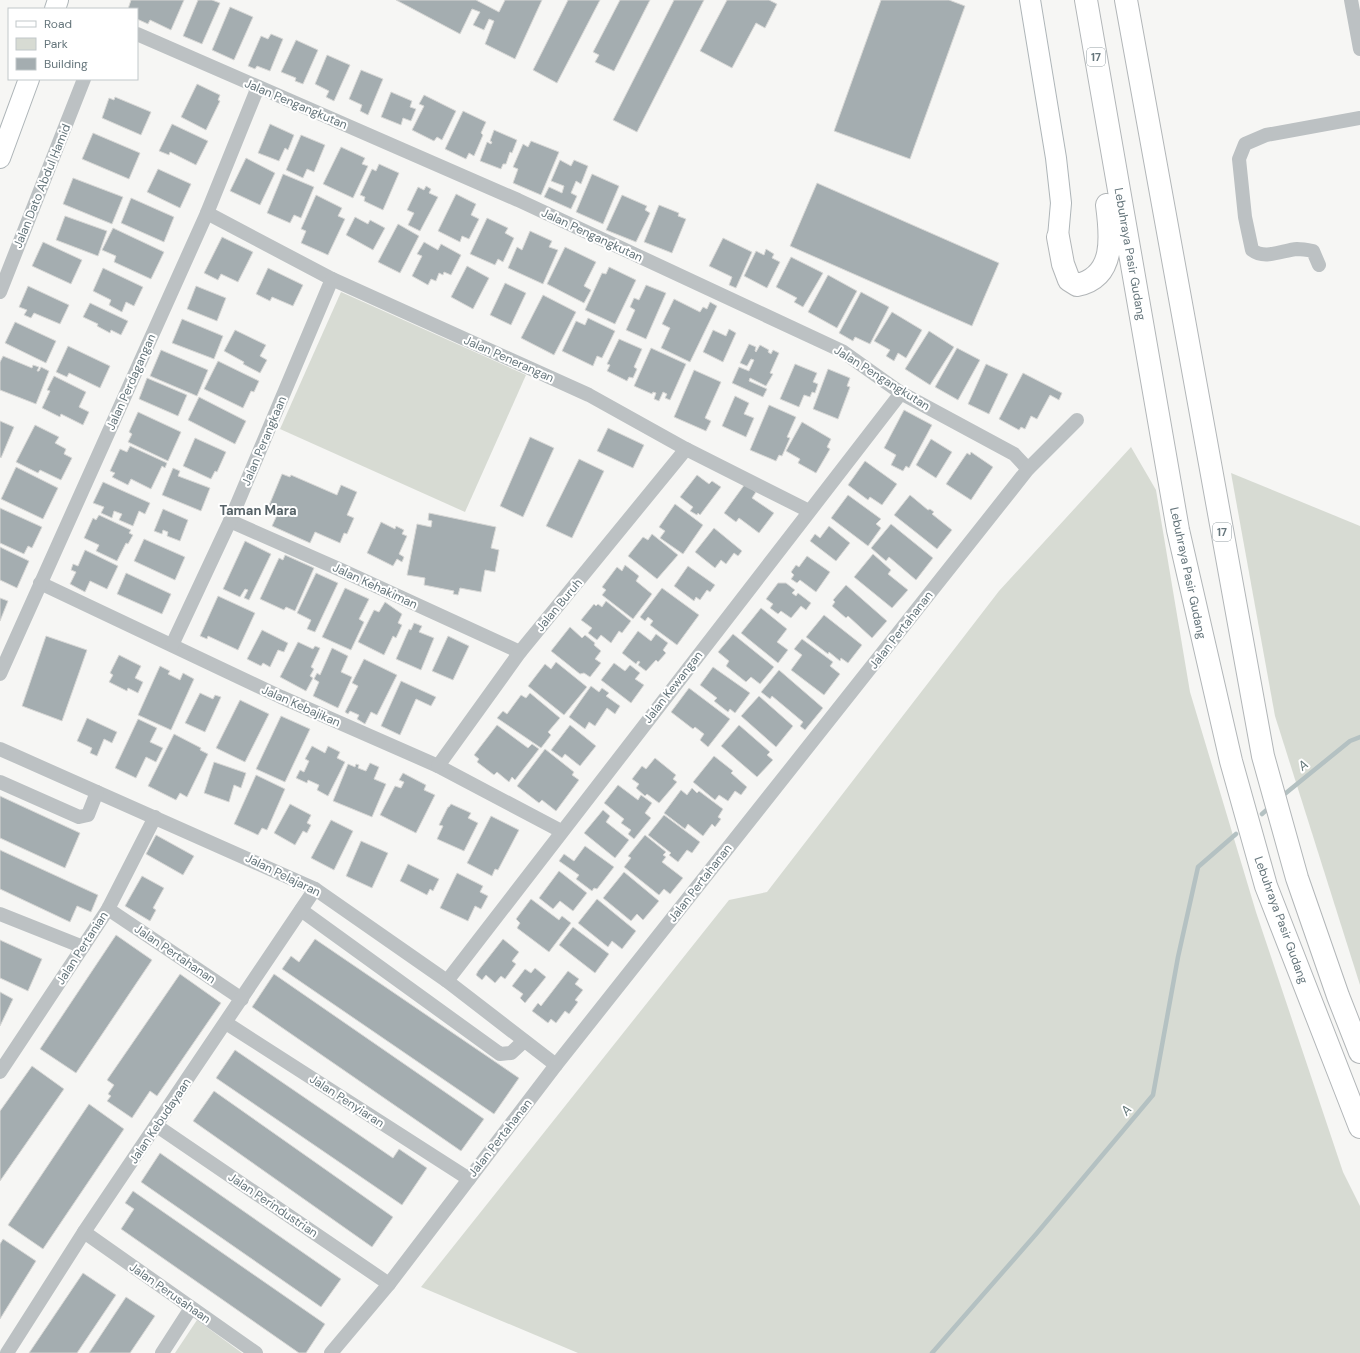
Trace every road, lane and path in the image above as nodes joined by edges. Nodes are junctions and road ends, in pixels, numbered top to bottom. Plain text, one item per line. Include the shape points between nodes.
1 (1030, 0) edge
2 (1086, 0) edge
3 (1126, 0) edge
4 (1351, 0) edge
5 (138, 34) edge
6 (1360, 49) edge
7 (29, 80) edge
8 (84, 80) edge
9 (258, 87) junction
10 (1106, 115) junction
11 (1360, 118) edge
12 (0, 158) edge
13 (207, 213) junction
14 (1058, 237) joint
15 (1319, 265) dead end
16 (332, 279) junction
17 (0, 292) edge
18 (900, 393) junction
19 (1077, 420) dead end
20 (686, 449) junction
21 (1028, 470) junction
22 (809, 511) junction
23 (230, 521) junction
24 (40, 583) junction
25 (172, 645) junction
26 (520, 652) junction
27 (0, 674) edge
28 (0, 749) edge
29 (438, 766) junction
30 (0, 782) edge
31 (97, 792) junction
32 (155, 817) junction
33 (561, 831) junction
34 (315, 889) junction
35 (108, 909) junction
36 (302, 910) junction
37 (0, 914) edge
38 (83, 948) junction
39 (447, 981) junction
40 (242, 999) junction
41 (226, 1023) junction
42 (524, 1041) junction
43 (1360, 1052) edge
44 (4, 1059) edge
45 (556, 1065) junction
46 (0, 1072) edge
47 (157, 1126) junction
48 (1360, 1127) edge
49 (468, 1179) junction
50 (84, 1232) junction
51 (389, 1284) junction
52 (191, 1308) junction
53 (7, 1353) edge
54 (162, 1353) edge
55 (256, 1353) edge
56 (331, 1353) edge

1 - 14 street via 1056,158 1061,203
2 - 10 highway, Lebuhraya Pasir Gudang / 17
3 - 43 highway, 17 via 1263,756 1297,878
4 - 6 street
5 - 9 street, Jalan Pengangkutan
7 - 12 street
8 - 17 street, Jalan Dato Abdul Hamid
9 - 13 street, Jalan Perdagangan
9 - 18 street, Jalan Pengangkutan via 518,200 842,351
10 - 14 highway via 1100,156 1111,232 1104,266 1096,277 1088,283 1077,285 1069,280
10 - 48 highway, Lebuhraya Pasir Gudang / 17 via 1178,530 1231,761 1266,886
11 - 15 street via 1266,135 1245,144 1239,159 1245,217 1252,250 1263,255 1298,249 1313,250
13 - 16 street, Jalan Penerangan
13 - 24 street, Jalan Perdagangan
16 - 20 street, Jalan Penerangan via 589,395
16 - 23 street, Jalan Perangkaan
18 - 21 street, Jalan Pengangkutan via 1014,454
18 - 22 street, Jalan Kewangan
19 - 21 street, Jalan Pertahanan
20 - 22 street, Jalan Penerangan
20 - 26 street, Jalan Buruh
21 - 45 street, Jalan Pertahanan
22 - 33 street, Jalan Kewangan
23 - 25 street, Jalan Perangkaan
23 - 26 street, Jalan Kehakiman
24 - 25 street, Jalan Kebajikan
24 - 27 street, Jalan Perdagangan
25 - 29 street, Jalan Kebajikan via 281,698
26 - 29 street, Jalan Buruh
28 - 31 street, Jalan Pelajaran
29 - 33 street, Jalan Kebajikan
30 - 31 street via 79,816 88,815
31 - 32 street, Jalan Pelajaran
32 - 34 street, Jalan Pelajaran
32 - 35 street, Jalan Pertanian
33 - 39 street, Jalan Kewangan
34 - 36 street, Jalan Kebudayaan
34 - 39 street, Jalan Pelajaran
35 - 38 street, Jalan Pertanian
35 - 40 street, Jalan Pertahanan
36 - 40 street, Jalan Kebudayaan
36 - 42 street via 500,1054 512,1053
37 - 38 street
38 - 44 street, Jalan Pertanian
39 - 42 street, Jalan Pelajaran
40 - 41 street, Jalan Kebudayaan
41 - 47 street, Jalan Kebudayaan
41 - 49 street, Jalan Penyiaran
42 - 45 street, Jalan Pelajaran
44 - 46 street, Jalan Pertanian
45 - 49 street, Jalan Pertahanan
47 - 50 street, Jalan Kebudayaan
47 - 51 street, Jalan Perindustrian
49 - 51 street, Jalan Pertahanan
50 - 52 street, Jalan Perusahaan
50 - 53 street, Jalan Kebudayaan
51 - 56 street, Jalan Pertahanan
52 - 54 street
52 - 55 street, Jalan Perusahaan

